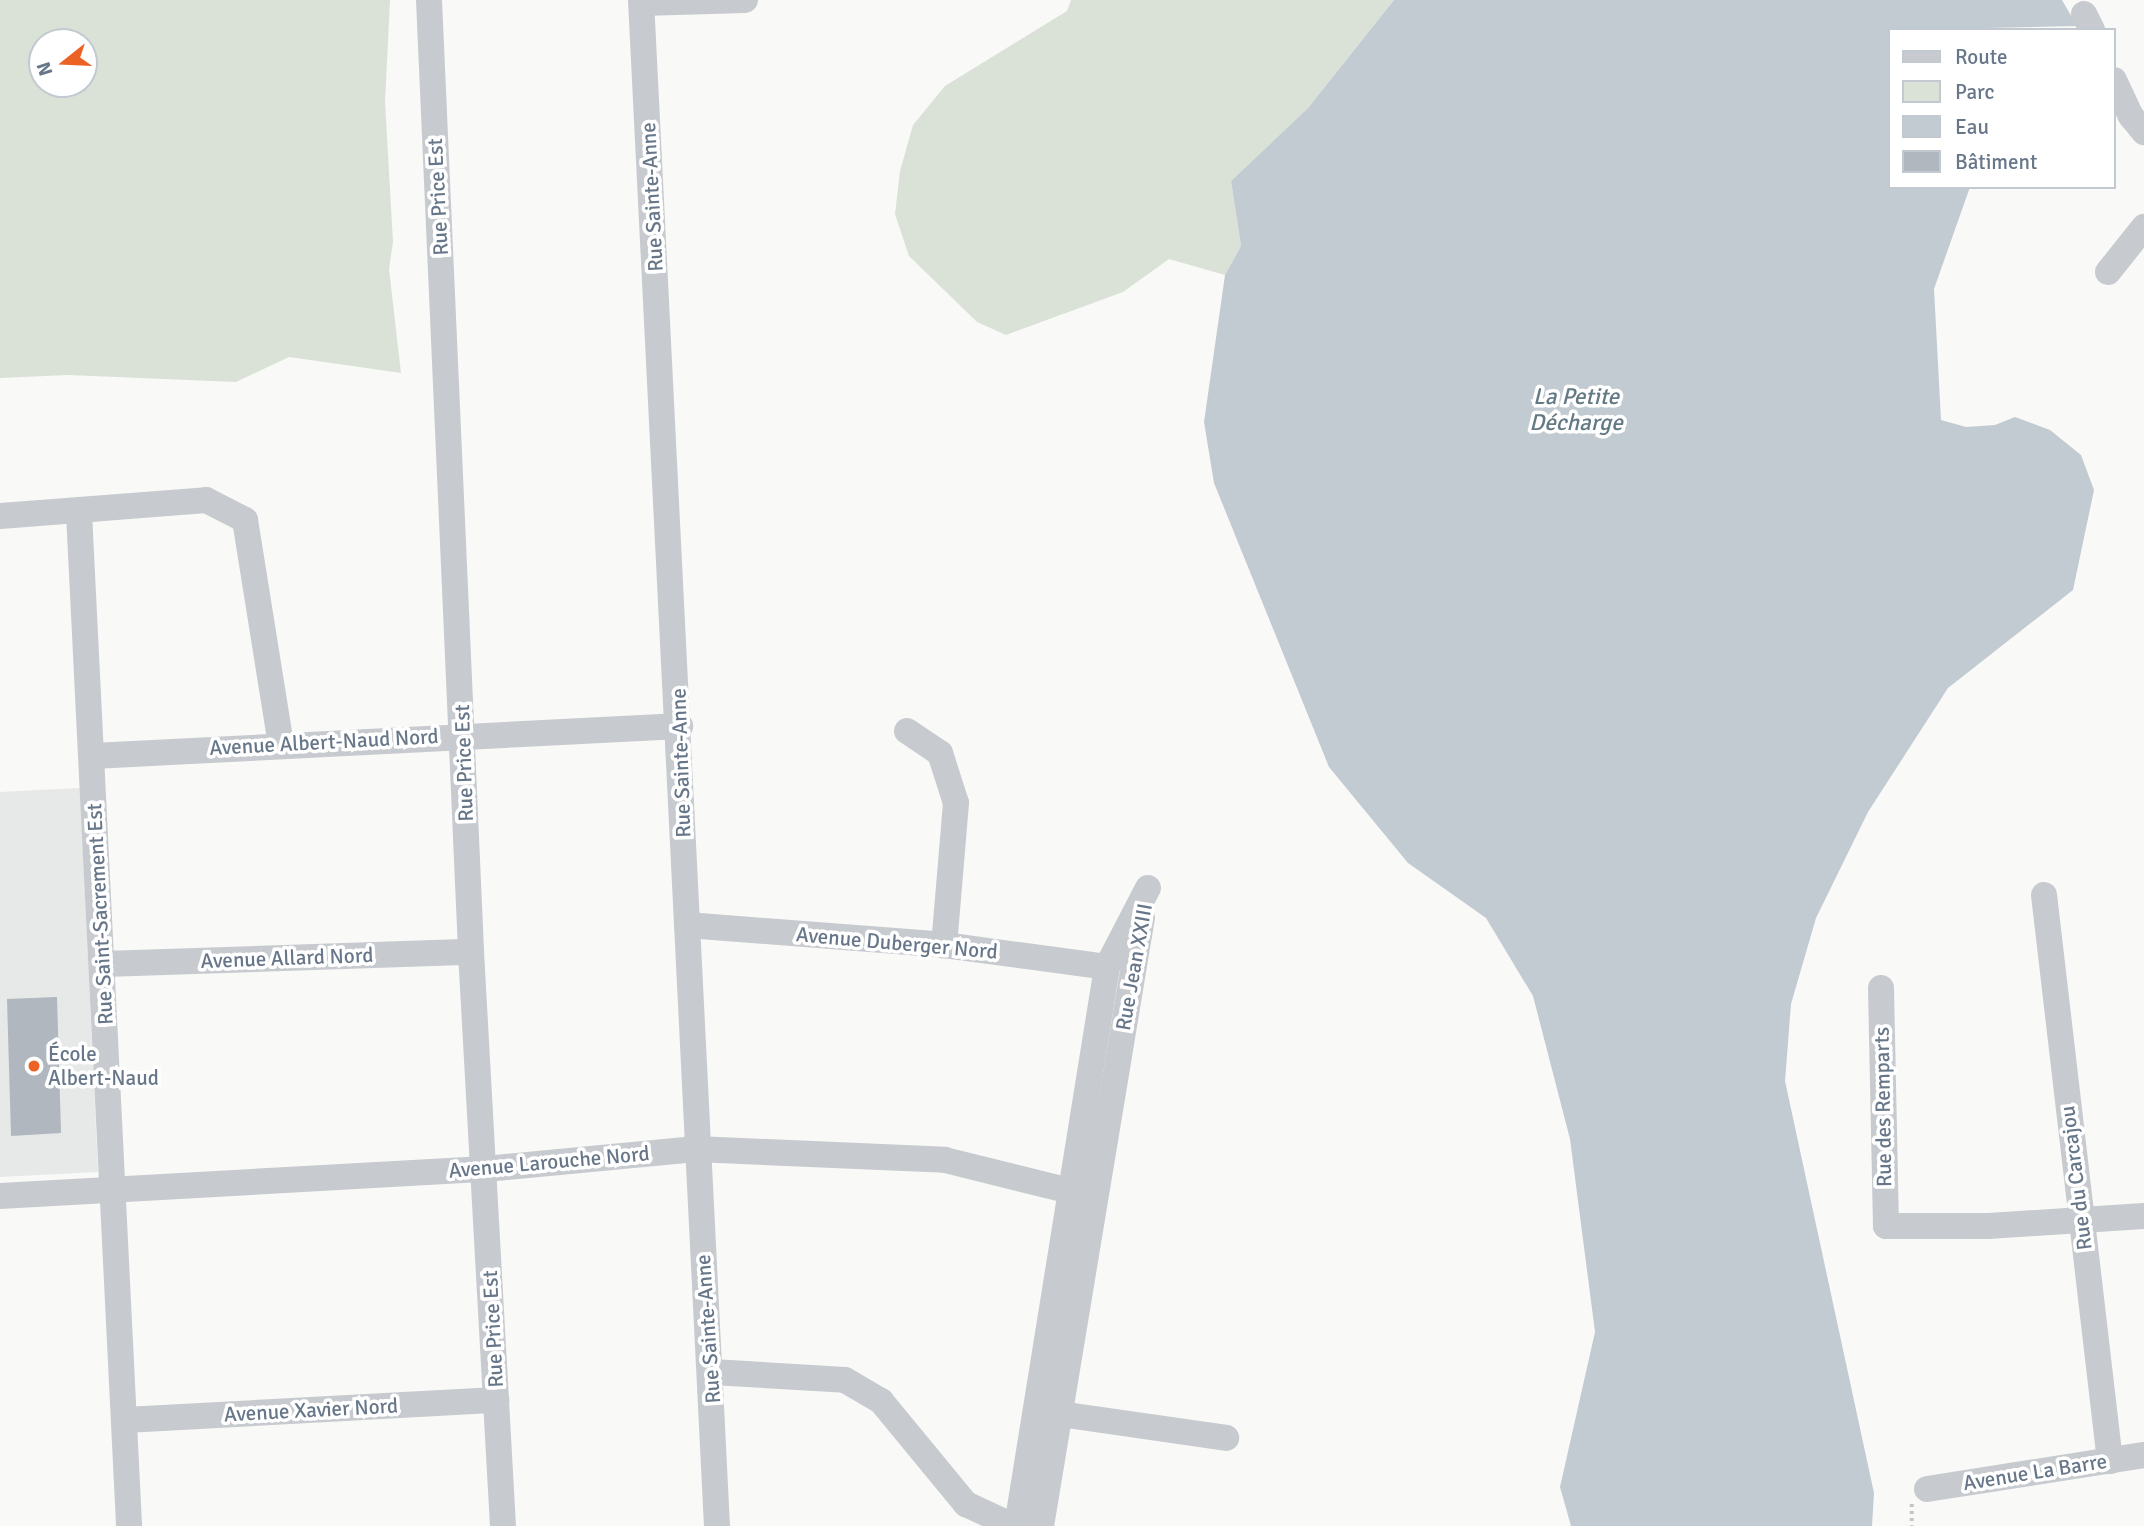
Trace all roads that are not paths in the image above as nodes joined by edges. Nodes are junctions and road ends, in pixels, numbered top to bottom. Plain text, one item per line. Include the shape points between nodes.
1 (429, 0) edge
2 (745, 0) edge
3 (641, 2) edge
4 (2116, 84) edge
5 (2144, 132) edge
6 (2144, 227) edge
7 (2108, 272) dead end
8 (79, 513) junction
9 (0, 516) edge
10 (680, 726) junction
11 (907, 731) dead end
12 (463, 733) junction
13 (281, 744) junction
14 (93, 756) junction
15 (2044, 895) dead end
16 (687, 925) junction
17 (944, 945) junction
18 (471, 952) junction
19 (104, 964) junction
20 (1107, 967) junction
21 (1881, 988) dead end
22 (696, 1149) junction
23 (485, 1169) junction
24 (110, 1189) junction
25 (1082, 1194) junction
26 (0, 1196) edge
27 (2144, 1216) edge
28 (2081, 1220) junction
29 (712, 1372) junction
30 (496, 1400) junction
31 (1060, 1414) junction
32 (125, 1420) junction
33 (1226, 1438) dead end
34 (2144, 1455) edge
35 (2110, 1461) junction
36 (1927, 1489) dead end
37 (129, 1526) edge
38 (503, 1526) edge
39 (717, 1526) edge
40 (1015, 1526) edge
41 (1041, 1526) edge

1 - 12 street, Rue Price Est
2 - 3 street
3 - 10 street, Rue Sainte-Anne
4 - 5 street
6 - 7 street
8 - 9 street
8 - 13 street via 206,500 245,520
8 - 14 street, Rue Saint-Sacrement Est
10 - 12 street, Avenue Albert-Naud Nord
10 - 16 street, Rue Sainte-Anne
11 - 17 street via 940,753 956,803
12 - 13 street, Avenue Albert-Naud Nord
12 - 18 street, Rue Price Est
13 - 14 street, Avenue Albert-Naud Nord
14 - 19 street, Rue Saint-Sacrement Est
15 - 28 street, Rue du Carcajou
16 - 17 street, Avenue Duberger Nord
16 - 22 street, Rue Sainte-Anne
17 - 20 street, Avenue Duberger Nord
18 - 19 street, Avenue Allard Nord
18 - 23 street, Rue Price Est
19 - 24 street, Rue Saint-Sacrement Est
20 - 25 street, Rue Jean XXIII
20 - 25 street, Rue Jean XXIII via 1148,888
21 - 28 street, Rue des Remparts via 1886,1226
22 - 23 street, Avenue Larouche Nord
22 - 25 street, Avenue Larouche Nord via 945,1160
22 - 29 street, Rue Sainte-Anne
23 - 24 street, Avenue Larouche Nord
23 - 30 street, Rue Price Est
24 - 26 street, Avenue Larouche Nord
24 - 32 street, Rue Saint-Sacrement Est
25 - 31 street, Rue Jean XXIII
25 - 40 street, Rue Jean XXIII
27 - 28 street
28 - 35 street, Rue du Carcajou
29 - 39 street, Rue Sainte-Anne
29 - 40 street via 845,1380 881,1401 966,1504
30 - 32 street, Avenue Xavier Nord
30 - 38 street, Rue Price Est
31 - 33 street
31 - 41 street, Rue Jean XXIII
32 - 37 street, Rue Saint-Sacrement Est
34 - 35 street, Avenue La Barre
35 - 36 street, Avenue La Barre

